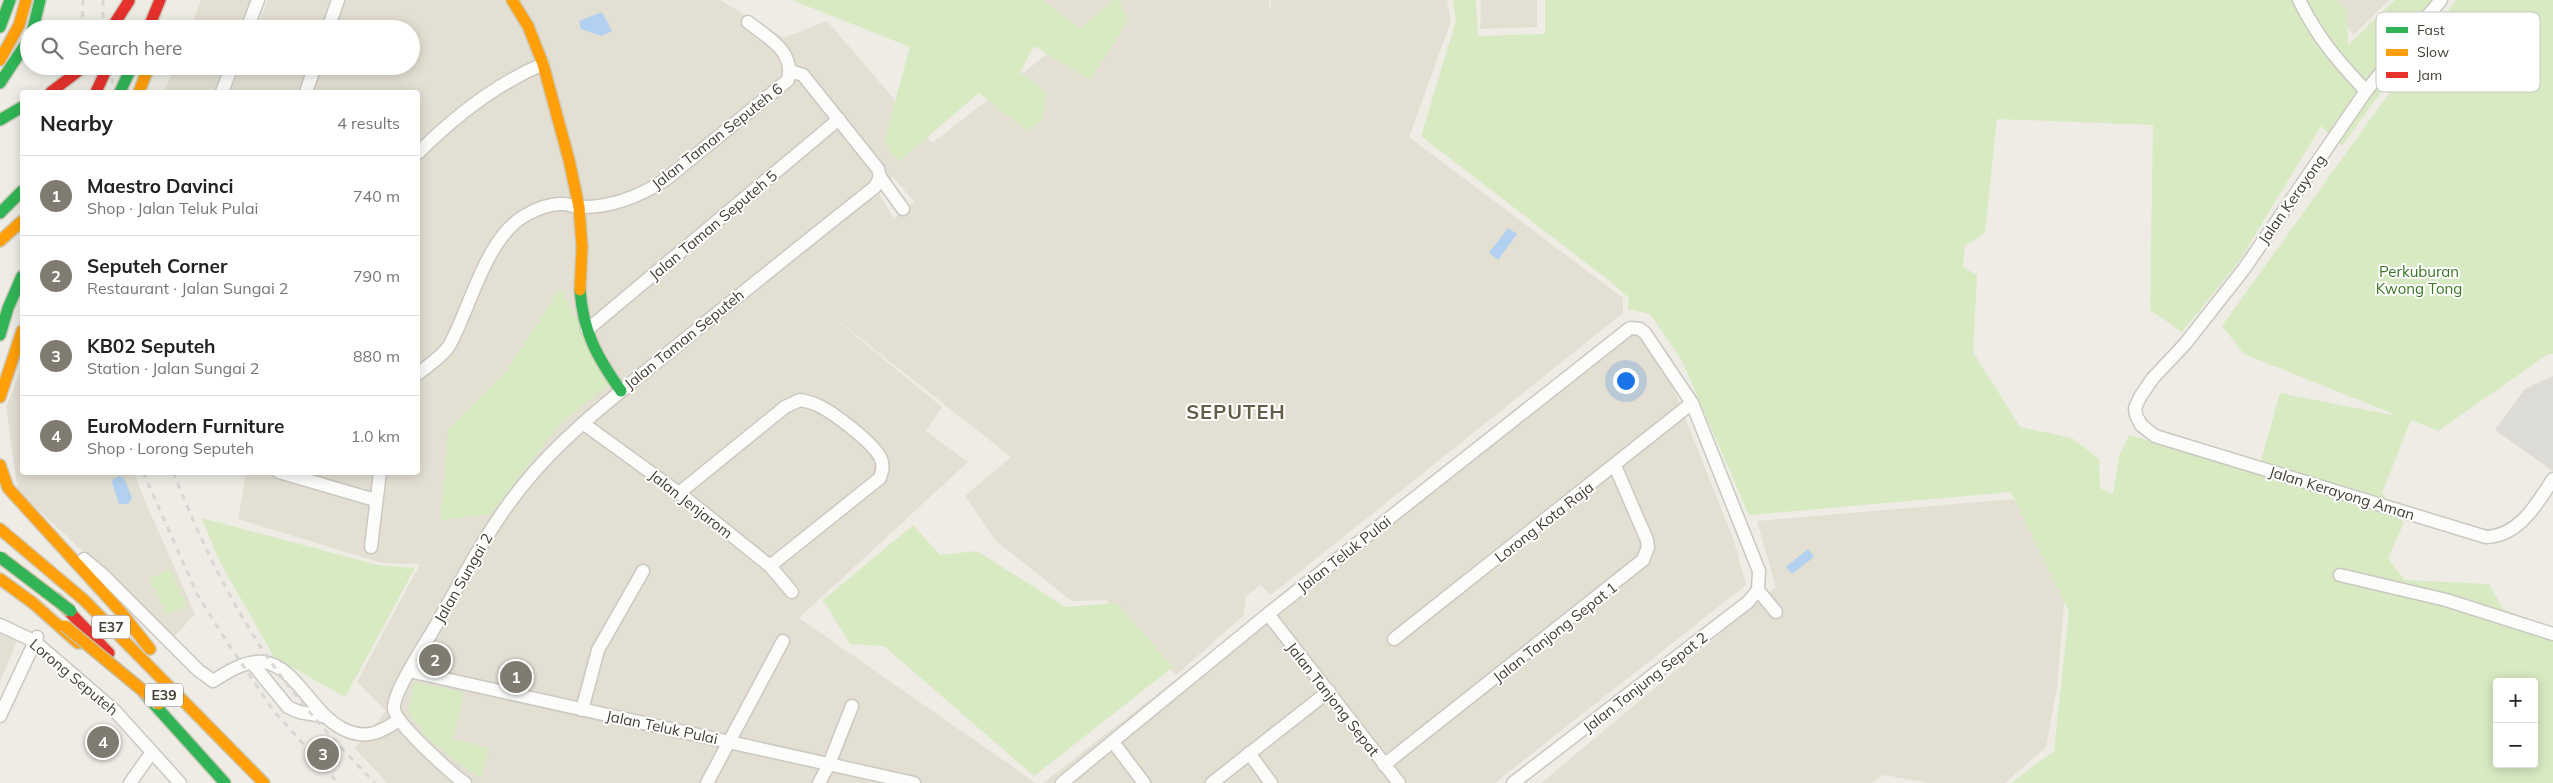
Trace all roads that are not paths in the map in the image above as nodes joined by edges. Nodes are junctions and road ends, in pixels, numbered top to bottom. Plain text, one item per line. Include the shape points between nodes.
1 (10, 0) edge
2 (26, 0) edge
3 (40, 0) edge
4 (161, 0) edge
5 (258, 0) edge
6 (338, 0) edge
7 (512, 0) edge
8 (2299, 0) edge
9 (2441, 0) edge
10 (129, 1) edge
11 (2431, 12) edge
12 (20, 20) edge
13 (35, 20) edge
14 (117, 20) edge
15 (124, 20) edge
16 (152, 20) edge
17 (161, 20) edge
18 (250, 20) edge
19 (331, 20) edge
20 (20, 21) edge
21 (748, 22) dead end
22 (0, 27) edge
23 (20, 53) edge
24 (0, 60) edge
25 (543, 64) junction
26 (790, 71) junction
27 (73, 75) edge
28 (104, 75) edge
29 (128, 75) edge
30 (146, 75) edge
31 (229, 75) edge
32 (312, 75) edge
33 (2376, 79) edge
34 (0, 83) edge
35 (54, 90) edge
36 (97, 90) edge
37 (121, 90) edge
38 (140, 90) edge
39 (223, 90) edge
40 (307, 90) edge
41 (2366, 91) junction
42 (20, 108) edge
43 (0, 120) edge
44 (839, 120) junction
45 (420, 151) edge
46 (880, 177) junction
47 (20, 193) edge
48 (579, 207) junction
49 (902, 210) dead end
50 (0, 213) edge
51 (20, 223) edge
52 (0, 241) edge
53 (20, 281) edge
54 (587, 330) junction
55 (0, 335) edge
56 (20, 337) edge
57 (420, 372) edge
58 (621, 391) junction
59 (0, 397) edge
60 (2140, 397) joint
61 (1692, 403) junction
62 (584, 424) junction
63 (0, 465) edge
64 (1615, 466) junction
65 (379, 475) edge
66 (302, 476) edge
67 (2553, 479) edge
68 (4, 484) edge
69 (679, 493) junction
70 (375, 500) junction
71 (0, 529) edge
72 (0, 546) edge
73 (371, 547) dead end
74 (65, 553) junction
75 (0, 557) edge
76 (770, 566) junction
77 (643, 571) dead end
78 (2340, 576) dead end
79 (0, 579) edge
80 (1758, 590) junction
81 (792, 592) dead end
82 (0, 595) edge
83 (1776, 612) dead end
84 (1268, 614) junction
85 (0, 625) edge
86 (59, 626) junction
87 (2553, 634) edge
88 (36, 639) junction
89 (1394, 639) dead end
90 (783, 641) dead end
91 (252, 663) junction
92 (409, 671) junction
93 (1329, 691) junction
94 (132, 694) junction
95 (852, 706) dead end
96 (582, 710) junction
97 (146, 712) dead end
98 (0, 716) edge
99 (323, 716) junction
100 (399, 720) junction
101 (167, 728) junction
102 (215, 733) junction
103 (728, 742) junction
104 (1113, 742) junction
105 (152, 752) junction
106 (1249, 754) junction
107 (829, 764) junction
108 (1384, 765) junction
109 (130, 783) edge
110 (180, 783) edge
111 (211, 783) edge
112 (225, 783) edge
113 (235, 783) edge
114 (253, 783) edge
115 (264, 783) edge
116 (465, 783) edge
117 (707, 783) edge
118 (819, 783) edge
119 (914, 783) edge
120 (1062, 783) edge
121 (1144, 783) edge
122 (1212, 783) edge
123 (1271, 783) edge
124 (1399, 783) edge
125 (1514, 783) edge

1 - 22 main road
2 - 12 main road
3 - 13 main road
4 - 16 main road
4 - 17 main road
5 - 18 street
6 - 19 street
7 - 25 main road, Jalan Taman Seputeh via 528,26
8 - 41 street via 2327,50
9 - 11 street, Jalan Kerayong
10 - 14 main road
10 - 15 main road
20 - 24 main road
21 - 26 street via 783,49
23 - 34 main road
25 - 45 street via 516,75 443,128
25 - 48 main road, Jalan Taman Seputeh
26 - 44 street via 803,74
26 - 48 street, Jalan Taman Seputeh 6 via 782,86 665,180 630,199
27 - 35 main road
28 - 36 main road
29 - 37 main road
30 - 38 main road
31 - 39 street
32 - 40 street
33 - 41 street, Jalan Kerayong
41 - 60 street, Jalan Kerayong via 2244,269
42 - 43 main road
44 - 46 street via 878,168
44 - 54 street, Jalan Taman Seputeh 5
46 - 49 street
46 - 58 street, Jalan Taman Seputeh via 875,187
47 - 50 main road
48 - 54 main road, Jalan Taman Seputeh via 582,247 579,282 582,317
48 - 57 street, Jalan Taman Seputeh 6 via 562,204 544,207 524,216 508,229 495,247 448,348
51 - 52 main road
53 - 55 main road
54 - 58 main road, Jalan Taman Seputeh via 601,362
56 - 59 main road
58 - 62 street, Jalan Sungai 2
60 - 67 street, Jalan Kerayong Aman via 2136,415 2141,425 2155,436 2486,537 2510,532 2532,510
61 - 64 street, Lorong Kota Raja
61 - 80 street via 1759,571
61 - 84 street, Jalan Teluk Pulai via 1645,332 1630,328
62 - 69 street, Jalan Jenjarom
62 - 92 street, Jalan Sungai 2 via 552,451 523,485
63 - 68 main road
64 - 89 street, Lorong Kota Raja
64 - 108 street, Jalan Tanjong Sepat 1 via 1648,540 1643,560
65 - 70 street
66 - 70 street
68 - 74 main road
69 - 76 street, Jalan Jenjarom
69 - 76 street via 785,407 800,400 815,404 839,419 869,444 882,460 880,478
70 - 73 street
71 - 102 main road, E37 via 84,600
72 - 101 main road, E37 via 42,583 99,642
74 - 91 street via 70,547 102,574 213,681
74 - 102 main road via 120,611
75 - 114 main road, E39, bridge via 117,651
76 - 81 street, Jalan Jenjarom
77 - 96 street via 598,650
78 - 87 street via 2446,600
79 - 86 main road
79 - 113 main road, E39, bridge via 65,626 163,707
80 - 83 street
80 - 125 street, Jalan Tanjung Sepat 2 via 1748,602
82 - 86 main road
84 - 93 street, Jalan Tanjong Sepat
84 - 104 street, Jalan Teluk Pulai
85 - 88 street, Lorong Seputeh
86 - 94 main road
88 - 98 street
88 - 105 street, Lorong Seputeh via 114,710
90 - 103 street
91 - 99 street via 288,707
91 - 99 street via 261,661 282,668
92 - 96 street, Jalan Teluk Pulai
92 - 100 street, Jalan Sungai 2 via 394,702
93 - 106 street
93 - 108 street, Jalan Tanjong Sepat
94 - 97 main road
94 - 101 main road
95 - 107 street
96 - 103 street, Jalan Teluk Pulai
99 - 100 street via 339,727 361,735 383,731
100 - 116 street
101 - 111 main road
101 - 112 main road, E37
102 - 115 main road, E37
103 - 107 street, Jalan Teluk Pulai
103 - 117 street
104 - 120 street, Jalan Teluk Pulai
104 - 121 street
105 - 109 street
105 - 110 street, Lorong Seputeh
106 - 122 street
106 - 123 street
107 - 118 street
107 - 119 street, Jalan Teluk Pulai
108 - 124 street, Jalan Tanjong Sepat

